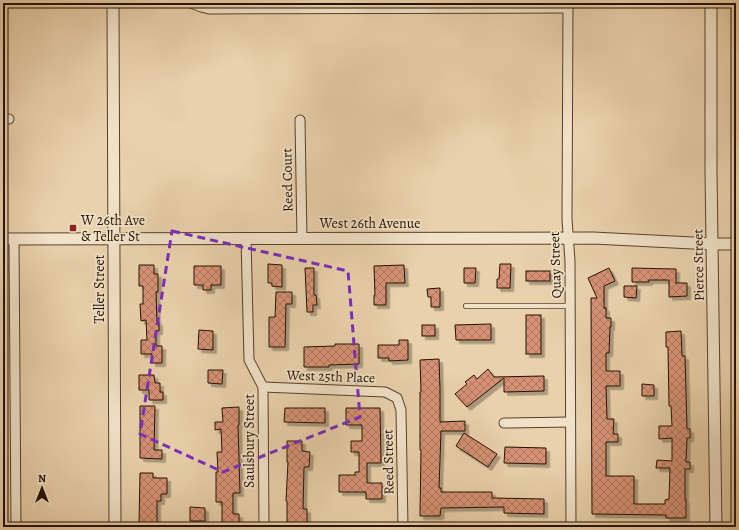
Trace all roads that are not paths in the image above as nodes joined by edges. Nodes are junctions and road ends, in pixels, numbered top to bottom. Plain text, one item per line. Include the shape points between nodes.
1 (114, 3) edge
2 (191, 3) edge
3 (711, 3) edge
4 (414, 6) edge
5 (568, 6) edge
6 (300, 120) dead end
7 (246, 238) junction
8 (568, 238) junction
9 (9, 239) edge
10 (114, 239) junction
11 (302, 239) junction
12 (713, 244) junction
13 (736, 244) edge
14 (466, 306) dead end
15 (570, 306) junction
16 (263, 387) junction
17 (397, 398) joint
18 (570, 422) junction
19 (504, 423) dead end
20 (16, 527) edge
21 (115, 527) edge
22 (264, 527) edge
23 (403, 527) edge
24 (571, 527) edge
25 (716, 527) edge

1 - 10 street, Teller Street
2 - 4 street via 209,9
3 - 12 street, Pierce Street
4 - 5 street
5 - 8 street, Quay Street
6 - 11 street, Reed Court
7 - 10 street, West 26th Avenue
7 - 11 street, West 26th Avenue
7 - 16 street, Saulsbury Street via 249,360
8 - 11 street, West 26th Avenue
8 - 12 street, West 26th Avenue
8 - 15 street, Quay Street
9 - 10 street, West 26th Avenue
9 - 20 street
10 - 21 street, Teller Street
12 - 13 street, West 26th Avenue
12 - 25 street, Pierce Street
14 - 15 lane
15 - 18 street, Quay Street
16 - 17 street, West 25th Place via 385,392
16 - 22 street, Saulsbury Street
17 - 23 street, Reed Street via 401,410
18 - 19 street
18 - 24 street, Quay Street

